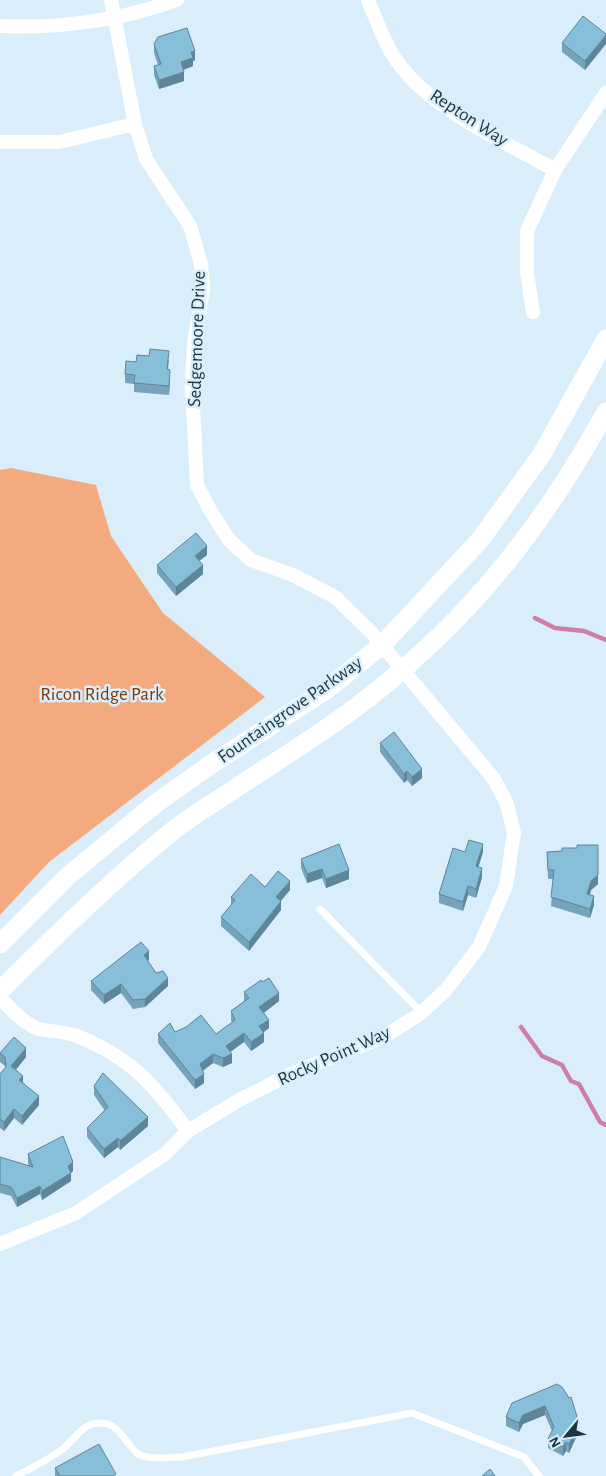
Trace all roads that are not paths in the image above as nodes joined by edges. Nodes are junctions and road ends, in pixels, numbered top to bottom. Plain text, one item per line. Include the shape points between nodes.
1 (111, 0) edge
2 (177, 0) edge
3 (368, 0) edge
4 (114, 17) junction
5 (0, 26) edge
6 (606, 93) edge
7 (135, 124) junction
8 (0, 142) edge
9 (555, 170) junction
10 (533, 312) dead end
11 (606, 339) edge
12 (606, 412) edge
13 (382, 645) junction
14 (403, 670) junction
15 (320, 909) dead end
16 (0, 944) edge
17 (0, 991) edge
18 (0, 998) edge
19 (421, 1012) junction
20 (188, 1131) junction
21 (0, 1244) edge
22 (16, 1476) edge
23 (539, 1476) edge

1 - 4 street, Sedgemoore Drive
2 - 4 street
3 - 9 street, Repton Way via 392,53 414,80 446,108
4 - 5 street via 84,22
4 - 7 street, Sedgemoore Drive
6 - 9 street
7 - 8 street via 59,142
7 - 13 street, Sedgemoore Drive via 146,159 190,226 201,264 203,290 194,343 192,386 197,485 229,540 251,560 293,575 335,597
9 - 10 street via 527,230 527,273
11 - 13 main road, Fountaingrove Parkway via 542,454 480,540
12 - 14 main road, Fountaingrove Parkway via 568,479 508,563
13 - 14 street, Sedgemoore Drive
13 - 16 main road, Fountaingrove Parkway via 326,690 155,804 68,876
14 - 17 main road, Fountaingrove Parkway via 346,716 176,828 89,902
14 - 19 street, Rocky Point Way via 494,779 507,804 514,833 506,886 478,947 446,990
15 - 19 lane
18 - 20 street via 39,1029 74,1035 114,1053 142,1074
19 - 20 street, Rocky Point Way via 383,1037 291,1074 240,1099
20 - 21 street, Rocky Point Way via 165,1154 76,1213
22 - 23 lane via 45,1461 84,1429 98,1422 113,1425 137,1453 148,1457 182,1457 412,1413 524,1457

